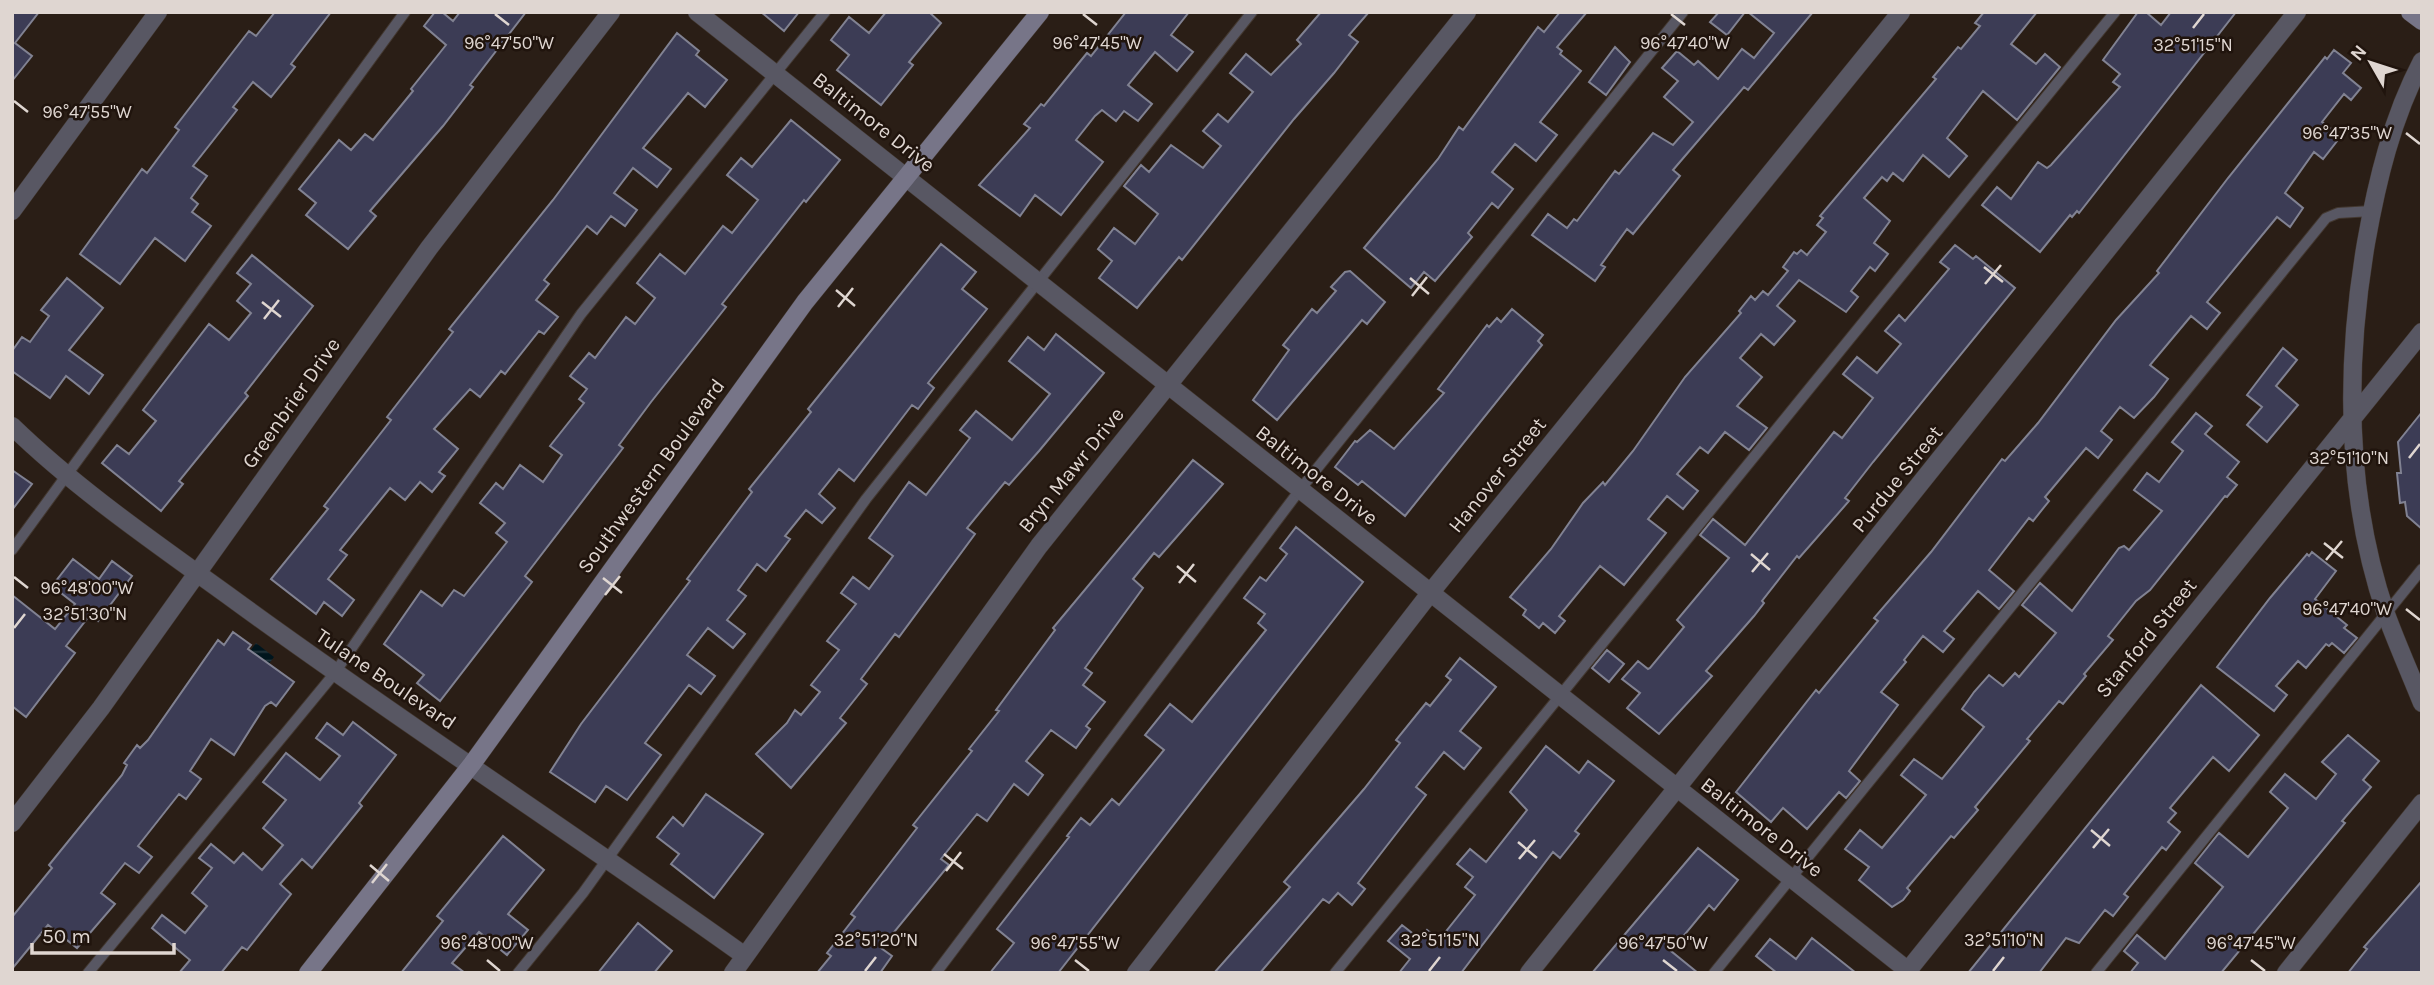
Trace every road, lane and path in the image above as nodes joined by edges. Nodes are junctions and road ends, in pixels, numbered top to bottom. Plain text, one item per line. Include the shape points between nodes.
1 (158, 12) edge
2 (405, 12) edge
3 (611, 12) edge
4 (697, 12) edge
5 (825, 12) edge
6 (1040, 12) edge
7 (1252, 12) edge
8 (1467, 12) edge
9 (1683, 12) edge
10 (1901, 12) edge
11 (2115, 12) edge
12 (2297, 12) edge
13 (2410, 12) edge
14 (2422, 21) edge
15 (2422, 61) edge
16 (776, 74) junction
17 (908, 177) junction
18 (12, 211) edge
19 (2372, 211) junction
20 (1037, 281) junction
21 (2422, 332) edge
22 (1167, 386) junction
23 (2351, 419) junction
24 (12, 426) edge
25 (66, 475) junction
26 (1299, 491) junction
27 (12, 550) edge
28 (2422, 569) edge
29 (197, 573) junction
30 (1431, 592) junction
31 (2386, 614) junction
32 (334, 674) junction
33 (1561, 696) junction
34 (2422, 703) edge
35 (472, 764) junction
36 (1678, 789) junction
37 (2422, 803) edge
38 (12, 823) edge
39 (608, 857) junction
40 (1790, 878) junction
41 (745, 956) junction
42 (1908, 972) edge
43 (88, 973) edge
44 (308, 973) edge
45 (518, 973) edge
46 (733, 973) edge
47 (936, 973) edge
48 (1136, 973) edge
49 (1335, 973) edge
50 (1529, 973) edge
51 (1714, 973) edge
52 (2096, 973) edge
53 (2286, 973) edge

1 - 18 street
2 - 25 lane
3 - 29 street, Greenbrier Drive via 429,248
4 - 16 street, Baltimore Drive
5 - 16 lane
6 - 17 street, Southwestern Boulevard
7 - 20 lane
8 - 22 street, Bryn Mawr Drive
9 - 26 lane
10 - 30 street, Hanover Street
11 - 33 lane
12 - 36 street, Purdue Street
13 - 14 street
15 - 19 street via 2396,123
16 - 17 street, Baltimore Drive
16 - 32 lane via 581,314
17 - 20 street, Baltimore Drive
17 - 35 street, Southwestern Boulevard via 805,302
19 - 23 street via 2353,334
19 - 40 lane via 2326,218
20 - 22 street, Baltimore Drive
20 - 39 lane via 818,563
21 - 23 street, Stanford Street
22 - 26 street, Baltimore Drive
22 - 41 street, Bryn Mawr Drive via 974,632
23 - 31 street via 2359,497
23 - 42 street, Stanford Street
24 - 25 street, Tulane Boulevard
25 - 27 lane
25 - 29 street, Tulane Boulevard
26 - 30 street, Baltimore Drive
26 - 47 lane
28 - 31 lane
29 - 32 street, Tulane Boulevard
29 - 38 street, Greenbrier Drive
30 - 33 street, Baltimore Drive
30 - 48 street, Hanover Street
31 - 34 street
31 - 52 lane
32 - 35 street, Tulane Boulevard
32 - 43 lane
33 - 36 street, Baltimore Drive
33 - 49 lane
35 - 39 street, Tulane Boulevard
35 - 44 street, Southwestern Boulevard
36 - 40 street, Baltimore Drive
36 - 50 street, Purdue Street
37 - 53 street
39 - 41 street, Tulane Boulevard
39 - 45 lane
40 - 42 street, Baltimore Drive
40 - 51 lane
41 - 46 street, Bryn Mawr Drive

